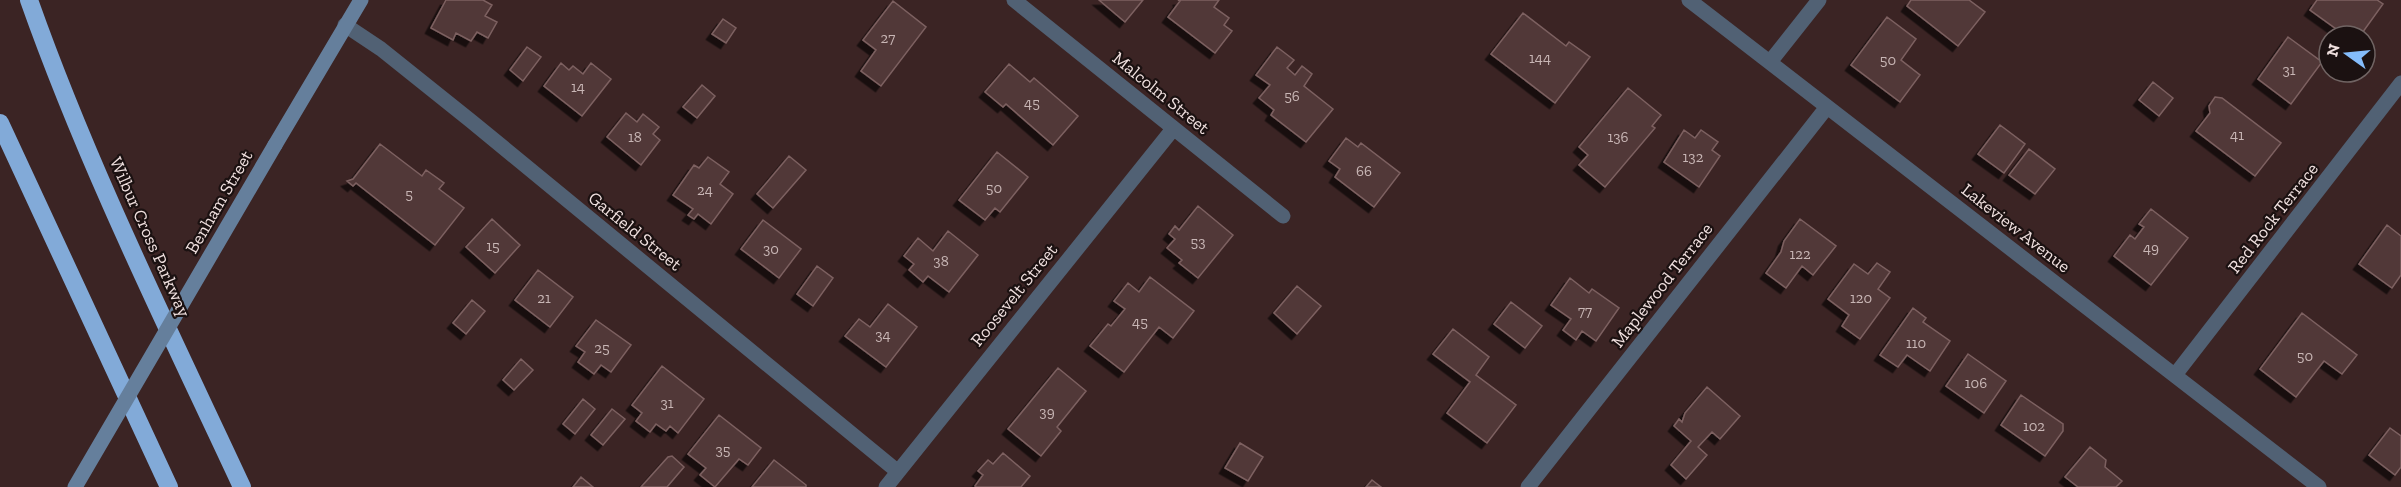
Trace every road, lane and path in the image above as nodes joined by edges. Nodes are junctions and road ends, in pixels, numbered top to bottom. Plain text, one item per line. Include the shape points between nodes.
1 (29, 0) edge
2 (361, 0) edge
3 (1014, 0) edge
4 (1689, 0) edge
5 (1819, 0) edge
6 (345, 25) junction
7 (1770, 62) junction
8 (2401, 83) edge
9 (1827, 107) junction
10 (0, 123) edge
11 (1173, 129) junction
12 (1283, 216) dead end
13 (2175, 375) junction
14 (897, 471) junction
15 (75, 487) edge
16 (169, 487) edge
17 (242, 487) edge
18 (886, 487) edge
19 (1528, 487) edge
20 (2319, 487) edge

1 - 17 highway, Wilbur Cross Parkway via 54,72 134,256
2 - 6 main road, Benham Street
3 - 11 street, Malcolm Street
4 - 7 street, Lakeview Avenue
5 - 7 street
6 - 14 street, Garfield Street via 471,121
6 - 15 main road, Benham Street, bridge
7 - 9 street, Lakeview Avenue
8 - 13 street, Red Rock Terrace
9 - 13 street, Lakeview Avenue
9 - 19 street, Maplewood Terrace
10 - 16 highway
11 - 12 street, Malcolm Street
11 - 14 street, Roosevelt Street
13 - 20 street, Lakeview Avenue
14 - 18 street, Roosevelt Street

